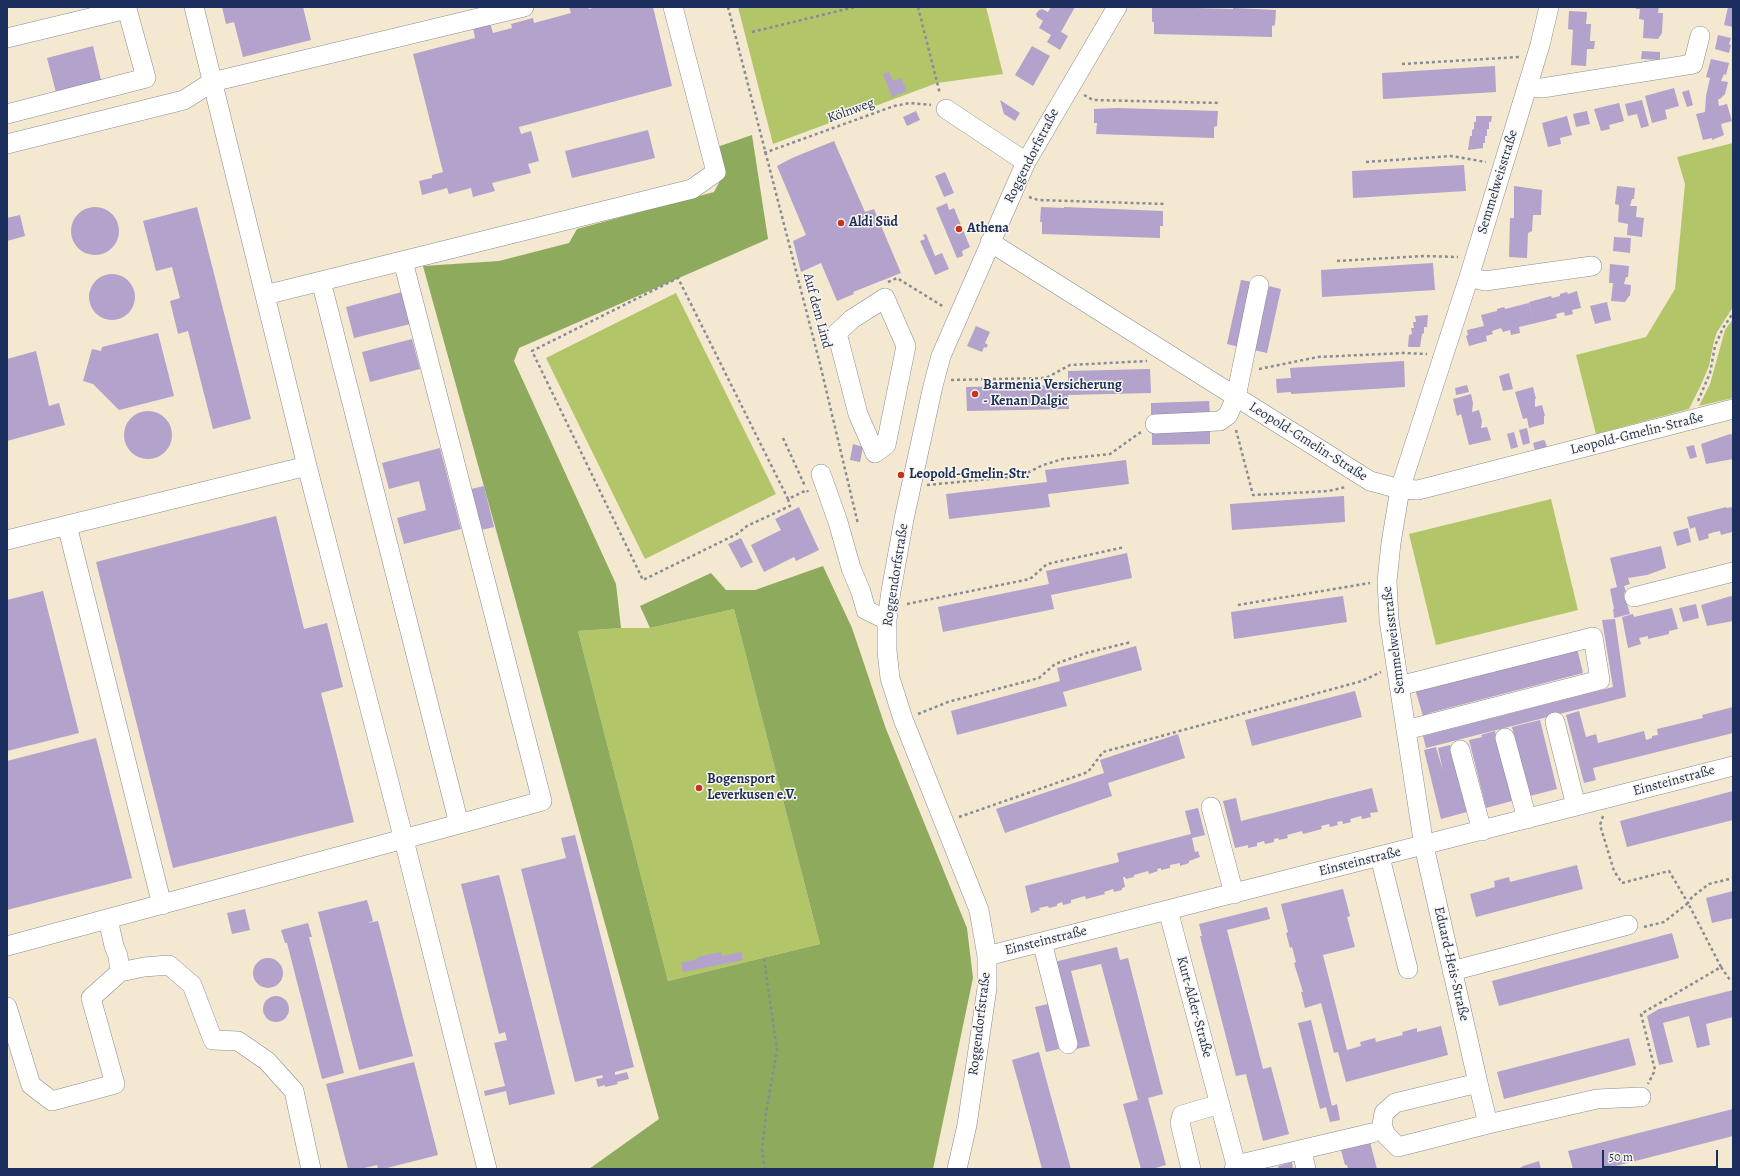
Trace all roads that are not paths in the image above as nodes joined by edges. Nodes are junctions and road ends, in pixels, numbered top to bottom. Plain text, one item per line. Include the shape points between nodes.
1 (194, 7) edge
2 (524, 7) edge
3 (673, 7) edge
4 (1117, 7) edge
5 (1549, 7) edge
6 (1700, 36) dead end
7 (7, 38) edge
8 (212, 82) junction
9 (1527, 87) junction
10 (946, 110) road end
11 (7, 114) edge
12 (7, 144) edge
13 (1026, 162) junction
14 (990, 242) junction
15 (403, 261) junction
16 (1592, 266) dead end
17 (1469, 277) junction
18 (321, 281) junction
19 (1259, 285) dead end
20 (265, 295) junction
21 (884, 298) joint
22 (1236, 397) junction
23 (1733, 409) edge
24 (1155, 424) road end
25 (307, 466) junction
26 (824, 483) road end
27 (1400, 489) junction
28 (67, 525) junction
29 (7, 540) edge
30 (1733, 572) edge
31 (1634, 597) dead end
32 (888, 614) junction
33 (1399, 686) junction
34 (1555, 722) dead end
35 (1406, 730) junction
36 (1505, 738) dead end
37 (1460, 750) dead end
38 (1733, 766) edge
39 (1211, 806) dead end
40 (1576, 806) junction
41 (1526, 819) junction
42 (459, 824) junction
43 (1482, 831) junction
44 (404, 840) junction
45 (1424, 846) junction
46 (1380, 857) junction
47 (1234, 894) junction
48 (162, 905) junction
49 (1168, 910) junction
50 (108, 919) junction
51 (1628, 925) road end
52 (1042, 942) junction
53 (7, 946) edge
54 (987, 956) junction
55 (1408, 969) dead end
56 (1452, 971) junction
57 (120, 972) junction
58 (7, 1007) edge
59 (1068, 1044) dead end
60 (1478, 1083) junction
61 (1641, 1097) road end
62 (1220, 1104) junction
63 (1488, 1124) junction
64 (1372, 1133) dead end
65 (1302, 1151) junction
66 (1235, 1167) edge
67 (311, 1169) edge
68 (487, 1169) edge
69 (956, 1169) edge
70 (1191, 1169) edge
71 (1306, 1169) edge

1 - 8 street
2 - 8 street
3 - 15 street via 716,172 692,189
4 - 13 street, Roggendorfstraße
5 - 9 street, Semmelweisstraße
6 - 9 street via 1693,64 1542,88
7 - 11 street via 127,8 146,78
8 - 12 street via 184,100
8 - 20 street
9 - 17 street, Semmelweisstraße
10 - 13 street
13 - 14 street, Roggendorfstraße
14 - 22 street, Leopold-Gmelin-Straße
14 - 32 street, Roggendorfstraße via 941,356 934,380 902,526
15 - 18 street
15 - 42 street via 542,800
16 - 17 street via 1485,282
17 - 27 street, Semmelweisstraße
18 - 20 street
18 - 42 street
19 - 22 street
20 - 25 street
21 - 21 street via 906,346 886,445 876,453 858,414 837,333 852,319
22 - 24 street via 1228,415 1220,421
22 - 27 street, Leopold-Gmelin-Straße via 1370,481
23 - 27 street, Leopold-Gmelin-Straße via 1418,490
25 - 28 street
25 - 44 street
26 - 32 street via 866,610
27 - 33 street, Semmelweisstraße via 1387,581 1389,620
28 - 29 street
28 - 48 street
30 - 31 street
32 - 54 street, Roggendorfstraße via 887,651 890,678 903,719 980,910
33 - 35 street, Semmelweisstraße
33 - 35 street via 1593,637 1600,680
34 - 40 street
35 - 45 street, Semmelweisstraße
36 - 41 street
37 - 43 street
38 - 40 street, Einsteinstraße
39 - 47 street
40 - 41 street, Einsteinstraße
41 - 43 street, Einsteinstraße
42 - 44 street
43 - 45 street, Einsteinstraße
44 - 48 street
44 - 68 street
45 - 46 street, Einsteinstraße
45 - 56 street, Eduard-Heis-Straße
46 - 47 street, Einsteinstraße
46 - 55 street
47 - 49 street, Einsteinstraße
48 - 50 street
49 - 52 street, Einsteinstraße
49 - 62 street, Kurt-Alder-Straße
50 - 53 street
50 - 57 street
51 - 56 street
52 - 54 street, Einsteinstraße
52 - 59 street
54 - 69 street, Roggendorfstraße via 987,988 967,1125
56 - 60 street, Eduard-Heis-Straße
57 - 58 street via 91,998 115,1084 52,1100 31,1085
57 - 67 street via 169,965 192,985 213,1040 238,1041 267,1061 294,1091
60 - 63 street, Eduard-Heis-Straße
60 - 63 street via 1395,1103 1384,1113 1382,1125 1386,1135 1398,1148
61 - 63 street via 1597,1099
62 - 66 street, Kurt-Alder-Straße
62 - 70 street via 1182,1114 1180,1123
64 - 65 street
65 - 66 street
65 - 71 street

